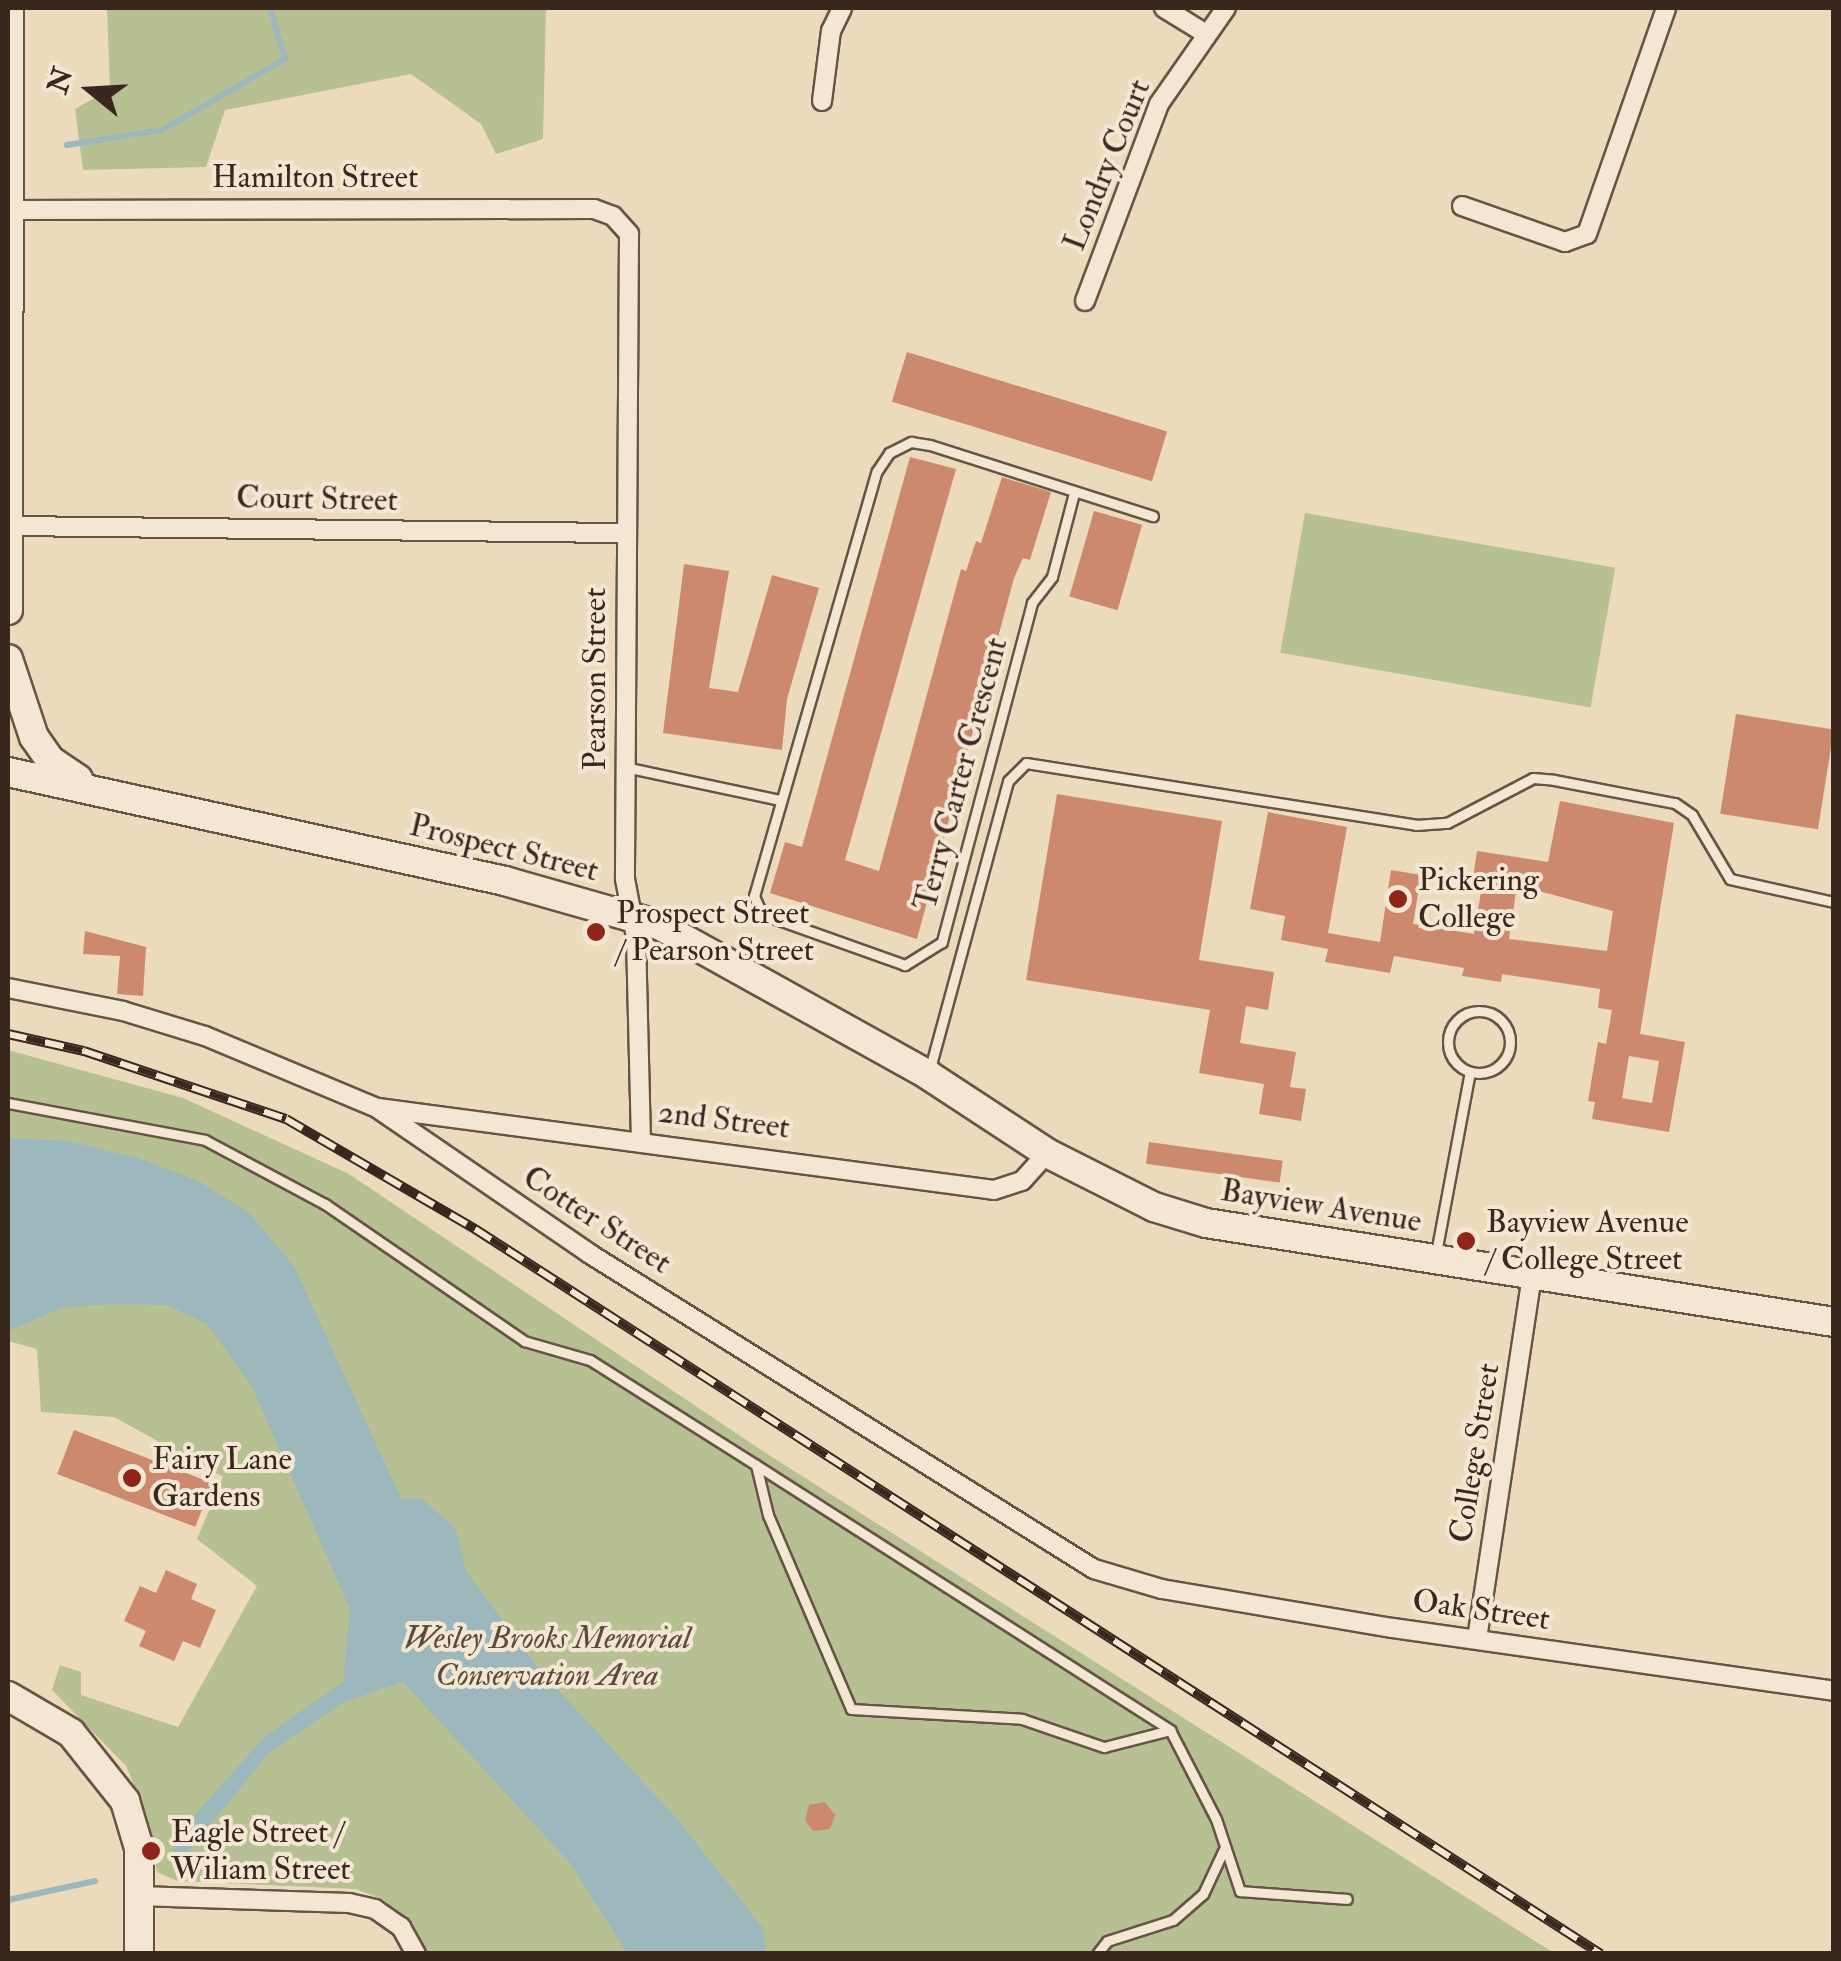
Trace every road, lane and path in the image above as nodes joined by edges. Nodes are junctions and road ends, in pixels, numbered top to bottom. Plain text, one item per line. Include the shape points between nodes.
1 (9, 8) edge
2 (842, 8) edge
3 (1164, 8) edge
4 (1226, 8) edge
5 (1666, 8) edge
6 (1203, 32) junction
7 (822, 100) dead end
8 (1462, 206) dead end
9 (8, 210) edge
10 (618, 221) joint
11 (1085, 301) dead end
12 (1074, 493) junction
13 (1152, 516) dead end
14 (11, 526) junction
15 (623, 532) junction
16 (8, 610) edge
17 (8, 659) edge
18 (626, 767) junction
19 (8, 772) edge
20 (88, 786) junction
21 (780, 800) junction
22 (1834, 902) edge
23 (629, 916) junction
24 (8, 988) edge
25 (1470, 1072) junction
26 (928, 1075) junction
27 (8, 1102) edge
28 (377, 1108) junction
29 (642, 1140) junction
30 (1048, 1153) junction
31 (1154, 1207) joint
32 (1434, 1260) junction
33 (1532, 1276) junction
34 (1834, 1322) edge
35 (756, 1464) junction
36 (1122, 1578) joint
37 (1477, 1638) junction
38 (1834, 1690) edge
39 (8, 1696) edge
40 (1170, 1730) junction
41 (1226, 1848) junction
42 (139, 1896) junction
43 (1347, 1900) dead end
44 (139, 1954) edge
45 (416, 1954) edge
46 (1097, 1954) edge

1 - 9 main road
2 - 7 street via 830,32
3 - 6 street
4 - 6 street, Londry Court
5 - 8 street via 1587,234 1566,242
6 - 11 street, Londry Court via 1159,104
9 - 10 street, Hamilton Street via 594,209
9 - 14 main road
10 - 15 street, Pearson Street via 629,234 630,259
12 - 13 lane, Terry Carter Crescent
12 - 21 lane, Terry Carter Crescent via 930,445 911,442 889,452 876,471
12 - 21 lane, Terry Carter Crescent via 1052,577 1032,603 942,942 905,964 762,914 754,896
14 - 15 street, Court Street
14 - 16 main road
15 - 18 street, Pearson Street
17 - 20 main road via 34,737 50,760
18 - 21 lane
18 - 23 street, Pearson Street
19 - 20 main road, Prospect Street
20 - 23 main road, Prospect Street
22 - 26 lane via 1730,879 1692,815 1674,803 1554,780 1532,778 1447,823 1416,825 1026,763 1008,781
23 - 26 main road, Prospect Street via 659,925
23 - 29 street, Pearson Street via 636,937
24 - 28 street, Cotter Street via 123,1010 204,1036
25 - 25 lane via 1492,1070 1508,1054 1503,1021 1483,1010 1461,1016 1449,1035 1452,1058
25 - 32 lane
26 - 30 main road, Prospect Street
27 - 35 lane via 205,1140 325,1204 524,1341 590,1360
28 - 29 street, 2nd Street
28 - 36 street, Cotter Street via 601,1261 1094,1569
29 - 30 street, 2nd Street via 994,1190 1022,1181
30 - 31 main road, Prospect Street
31 - 32 main road, Bayview Avenue via 1206,1223
32 - 33 main road, Bayview Avenue
33 - 34 main road, Bayview Avenue
33 - 37 street, College Street
35 - 40 lane
35 - 40 lane via 782,1550 851,1709 1022,1719 1104,1747
36 - 37 street, Oak Street
37 - 38 street, Oak Street
39 - 42 main road via 72,1733 125,1801 139,1848
40 - 41 lane
41 - 43 lane via 1240,1891
41 - 46 lane via 1202,1894 1174,1920 1107,1942
42 - 44 main road
42 - 45 street via 349,1903 376,1909 401,1927

